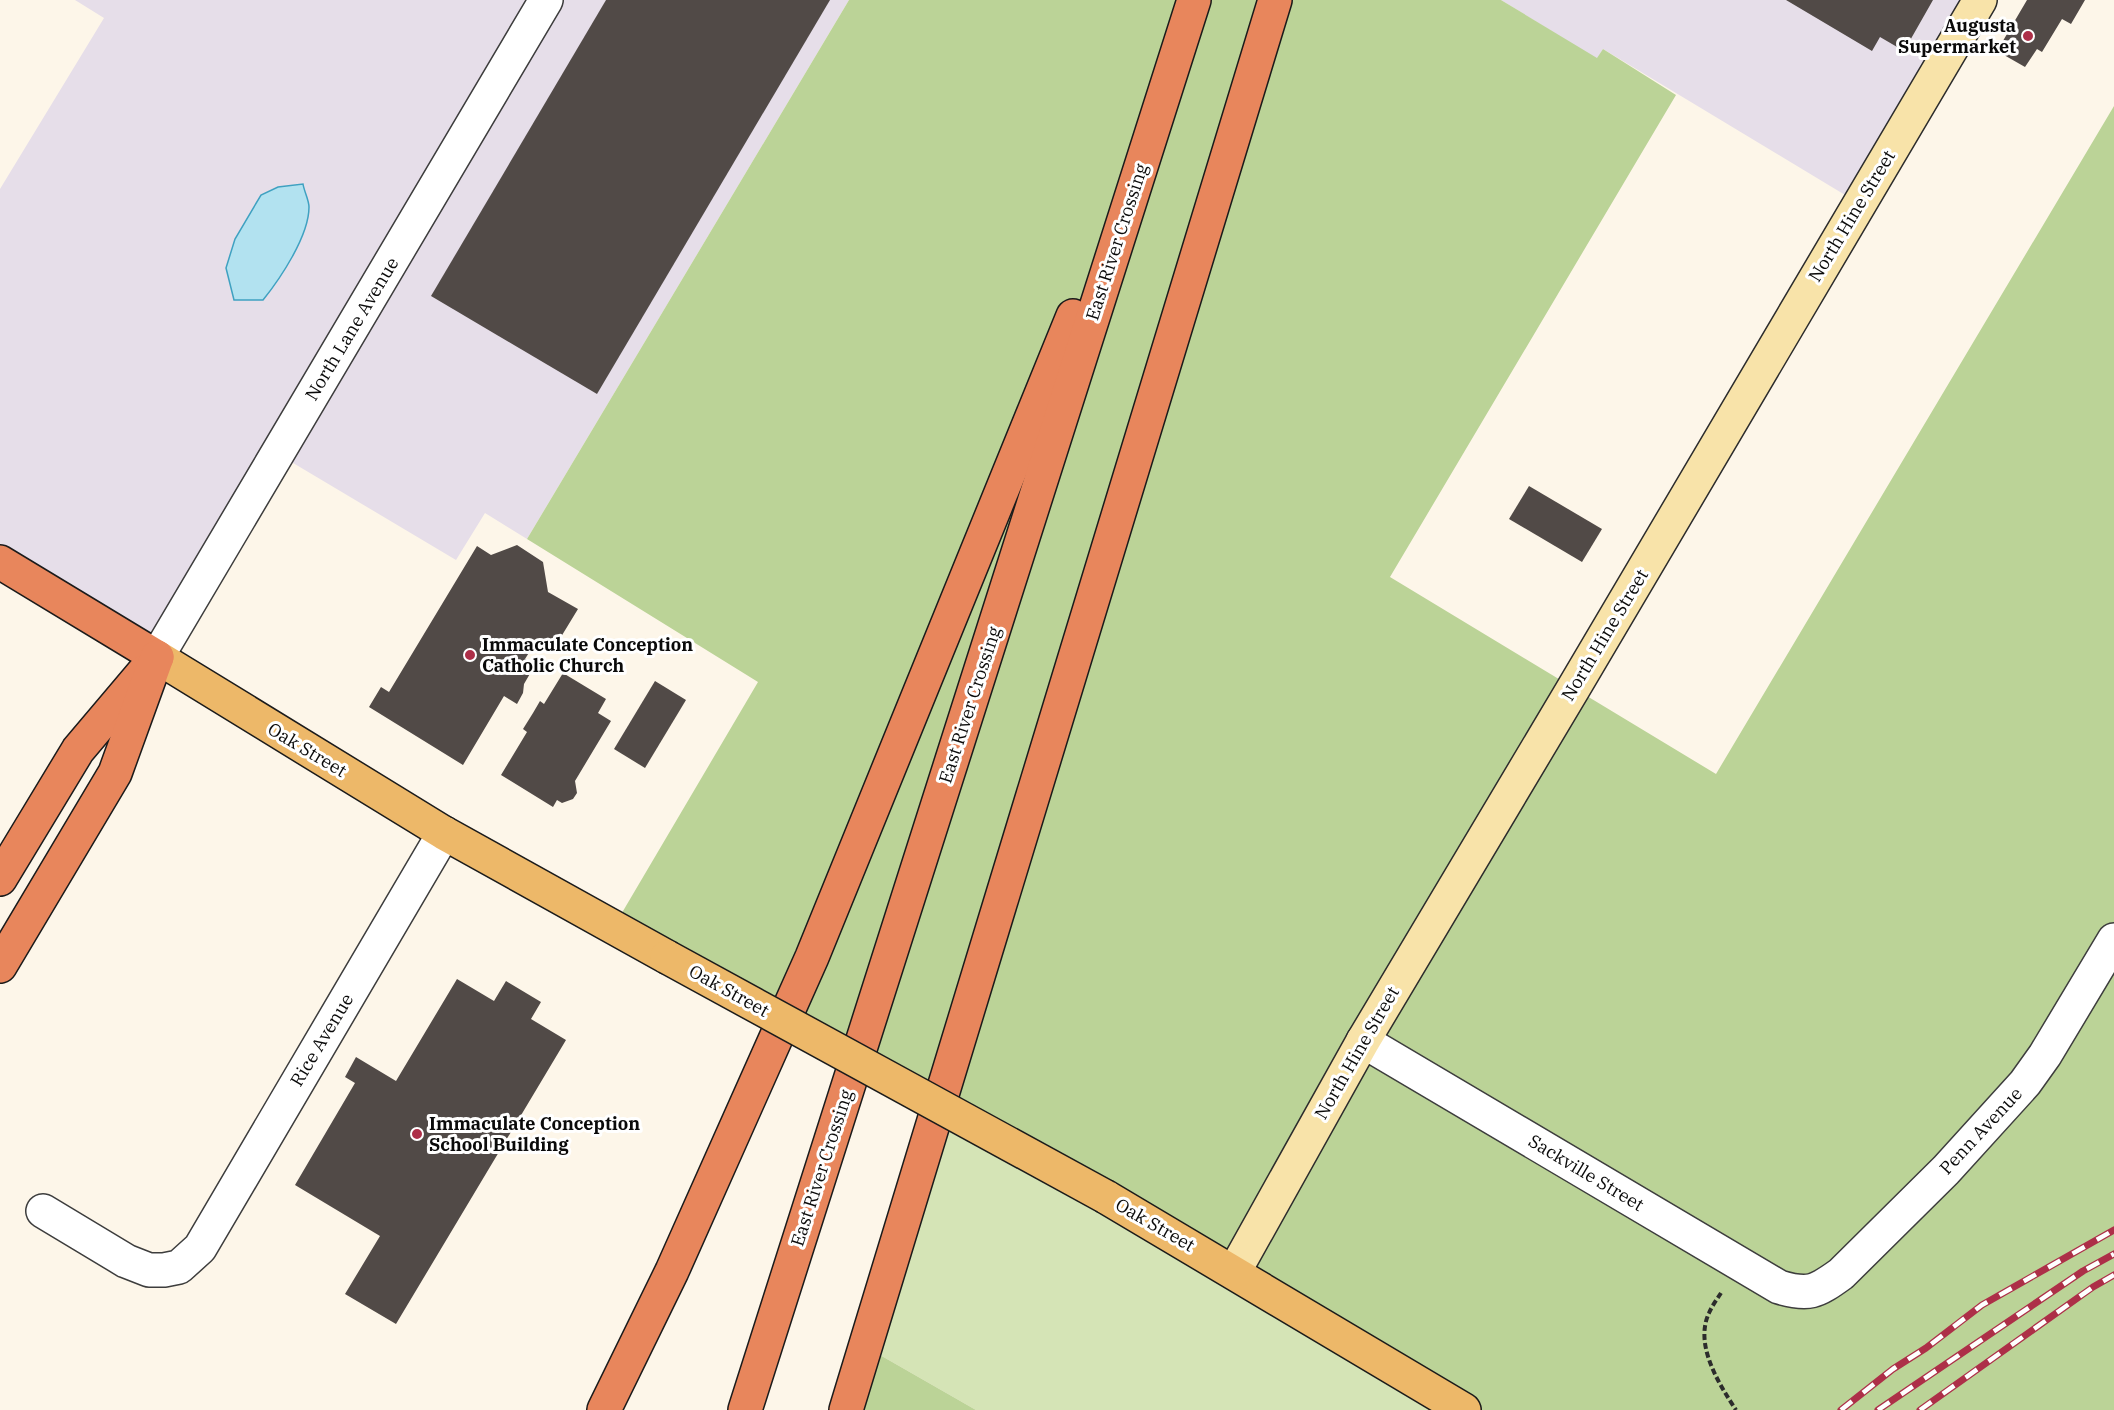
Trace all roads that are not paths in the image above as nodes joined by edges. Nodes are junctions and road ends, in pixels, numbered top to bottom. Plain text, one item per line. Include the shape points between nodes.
1 (546, 0) edge
2 (1194, 0) edge
3 (1275, 0) edge
4 (1980, 0) edge
5 (1166, 86) junction
6 (0, 562) edge
7 (157, 657) junction
8 (444, 833) junction
9 (0, 879) edge
10 (2114, 940) edge
11 (0, 966) edge
12 (1363, 1041) junction
13 (43, 1211) dead end
14 (1234, 1272) junction
15 (1813, 1291) joint
16 (604, 1410) edge
17 (745, 1410) edge
18 (846, 1410) edge
19 (1464, 1410) edge

1 - 7 street, North Lane Avenue
2 - 5 highway, East River Crossing
3 - 18 highway
4 - 12 main road, North Hine Street
5 - 16 highway via 812,957 672,1270
5 - 17 highway, East River Crossing
6 - 7 highway, Oak Street
7 - 8 main road, Oak Street
7 - 9 highway via 78,750
7 - 11 highway via 115,773
8 - 13 street, Rice Avenue via 200,1248 179,1267 149,1270 126,1261
8 - 14 main road, Oak Street, bridge via 1106,1197
10 - 15 street, Penn Avenue via 2025,1083 1946,1170 1841,1274
12 - 14 main road, North Hine Street
12 - 15 street, Sackville Street via 1779,1287
14 - 19 main road, Oak Street

